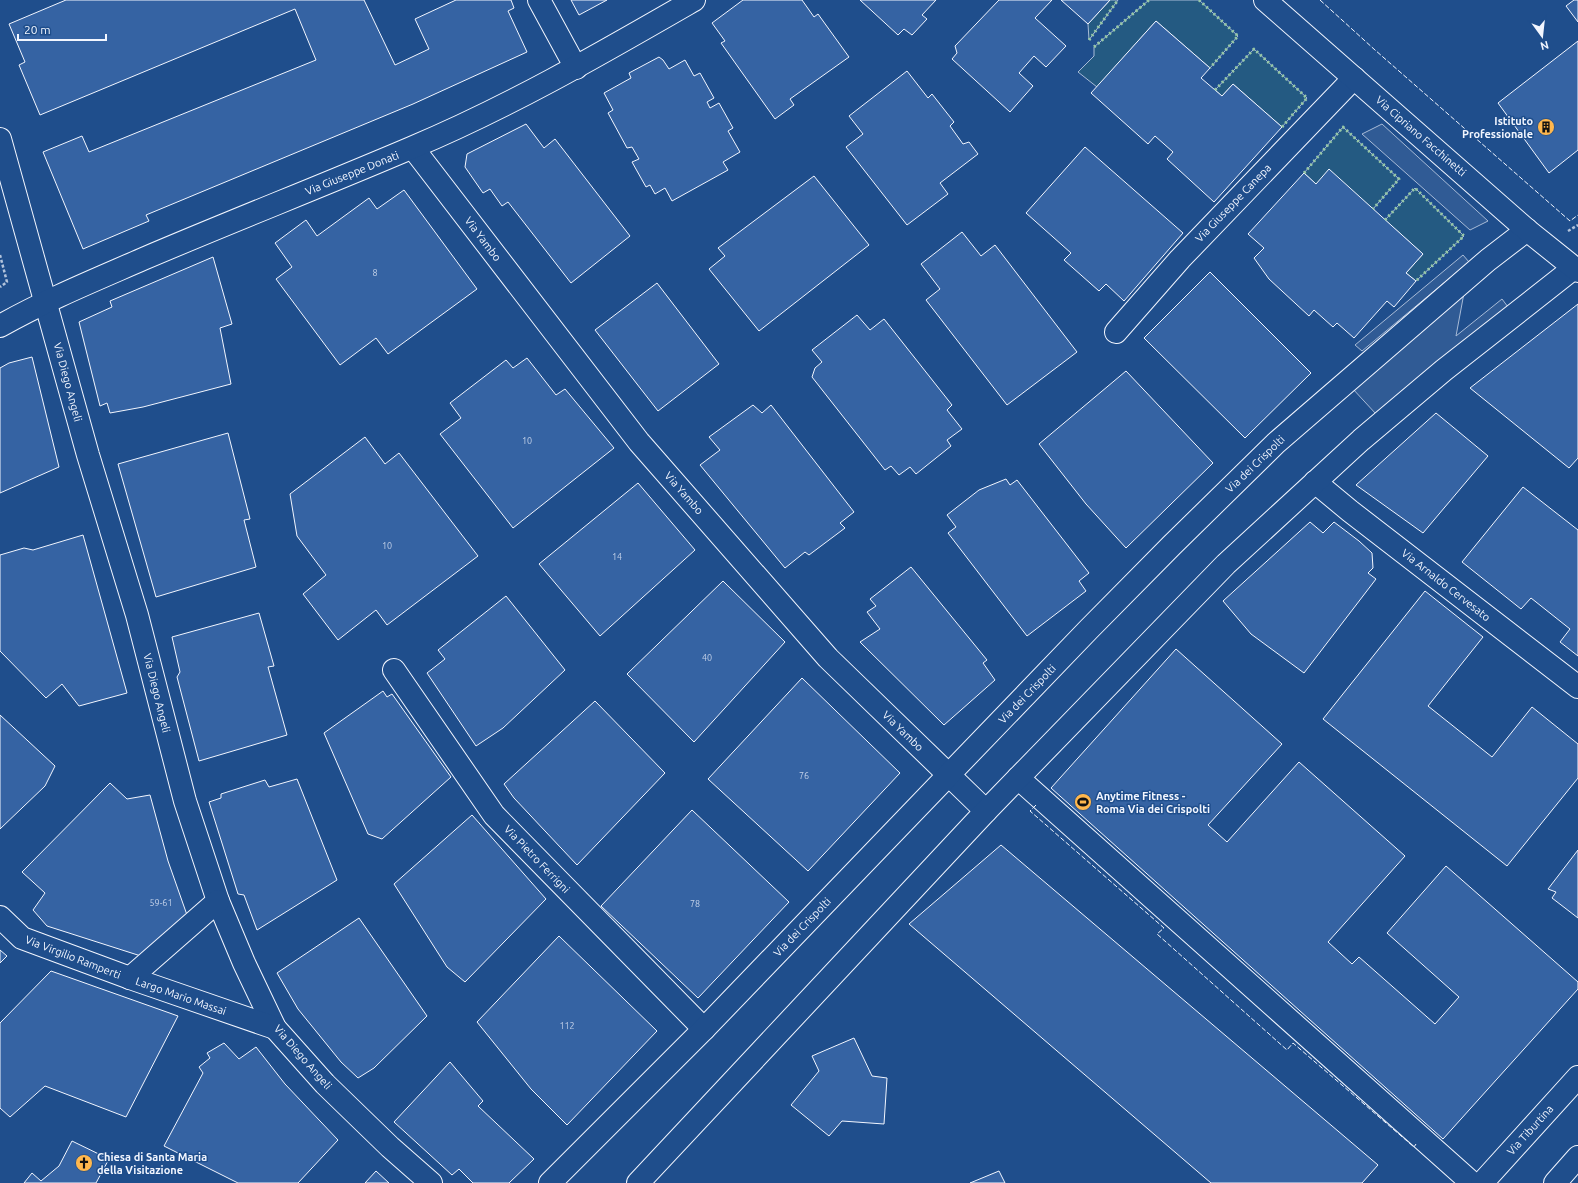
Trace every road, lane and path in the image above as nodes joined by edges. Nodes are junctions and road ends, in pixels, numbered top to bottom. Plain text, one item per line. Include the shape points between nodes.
1 (539, 0) edge
2 (694, 0) edge
3 (1265, 0) edge
4 (576, 68) junction
5 (1354, 78) junction
6 (0, 139) edge
7 (413, 148) junction
8 (1527, 230) junction
9 (0, 255) edge
10 (1576, 270) edge
11 (0, 287) edge
12 (46, 301) junction
13 (0, 326) edge
14 (1116, 332) dead end
15 (1315, 482) junction
16 (394, 670) dead end
17 (1578, 687) edge
18 (949, 774) junction
19 (1018, 778) junction
20 (986, 811) junction
21 (218, 901) junction
22 (0, 917) edge
23 (130, 978) junction
24 (275, 1028) junction
25 (704, 1029) junction
26 (1578, 1077) edge
27 (1578, 1157) edge
28 (431, 1183) edge
29 (550, 1183) edge
30 (638, 1183) edge
31 (1472, 1183) edge
32 (1482, 1183) edge
33 (1555, 1183) edge

1 - 4 street
2 - 4 street, Via Giuseppe Donati
3 - 5 street, Via Cipriano Facchinetti
4 - 7 street, Via Giuseppe Donati
5 - 8 street, Via Cipriano Facchinetti
5 - 14 street, Via Giuseppe Canepa via 1180,259
6 - 12 street, Via Diego Angeli
7 - 12 street, Via Giuseppe Donati
7 - 18 street, Via Yambo via 639,442 828,658
8 - 10 street, Via Cipriano Facchinetti
8 - 18 street, Via dei Crispolti via 1488,260 1276,443 1161,556
9 - 11 path via 7,282
10 - 15 street via 1444,370
12 - 13 street, Via Giuseppe Donati
12 - 21 street, Via Diego Angeli via 88,455 137,615 185,801
15 - 17 street, Via Arnaldo Cervesato
15 - 19 street via 1226,564
16 - 25 street, Via Pietro Ferrigni via 494,815
18 - 20 street, Via Yambo
18 - 25 street, Via dei Crispolti
19 - 20 street
19 - 31 street
20 - 30 street
21 - 23 street, Largo Mario Massai
21 - 24 street, Via Diego Angeli
22 - 23 street, Via Virgilio Ramperti via 22,938
23 - 24 street, Largo Mario Massai
24 - 28 street, Via Diego Angeli via 325,1084
25 - 29 street, Via dei Crispolti
26 - 32 street, Via Tiburtina
27 - 33 street

